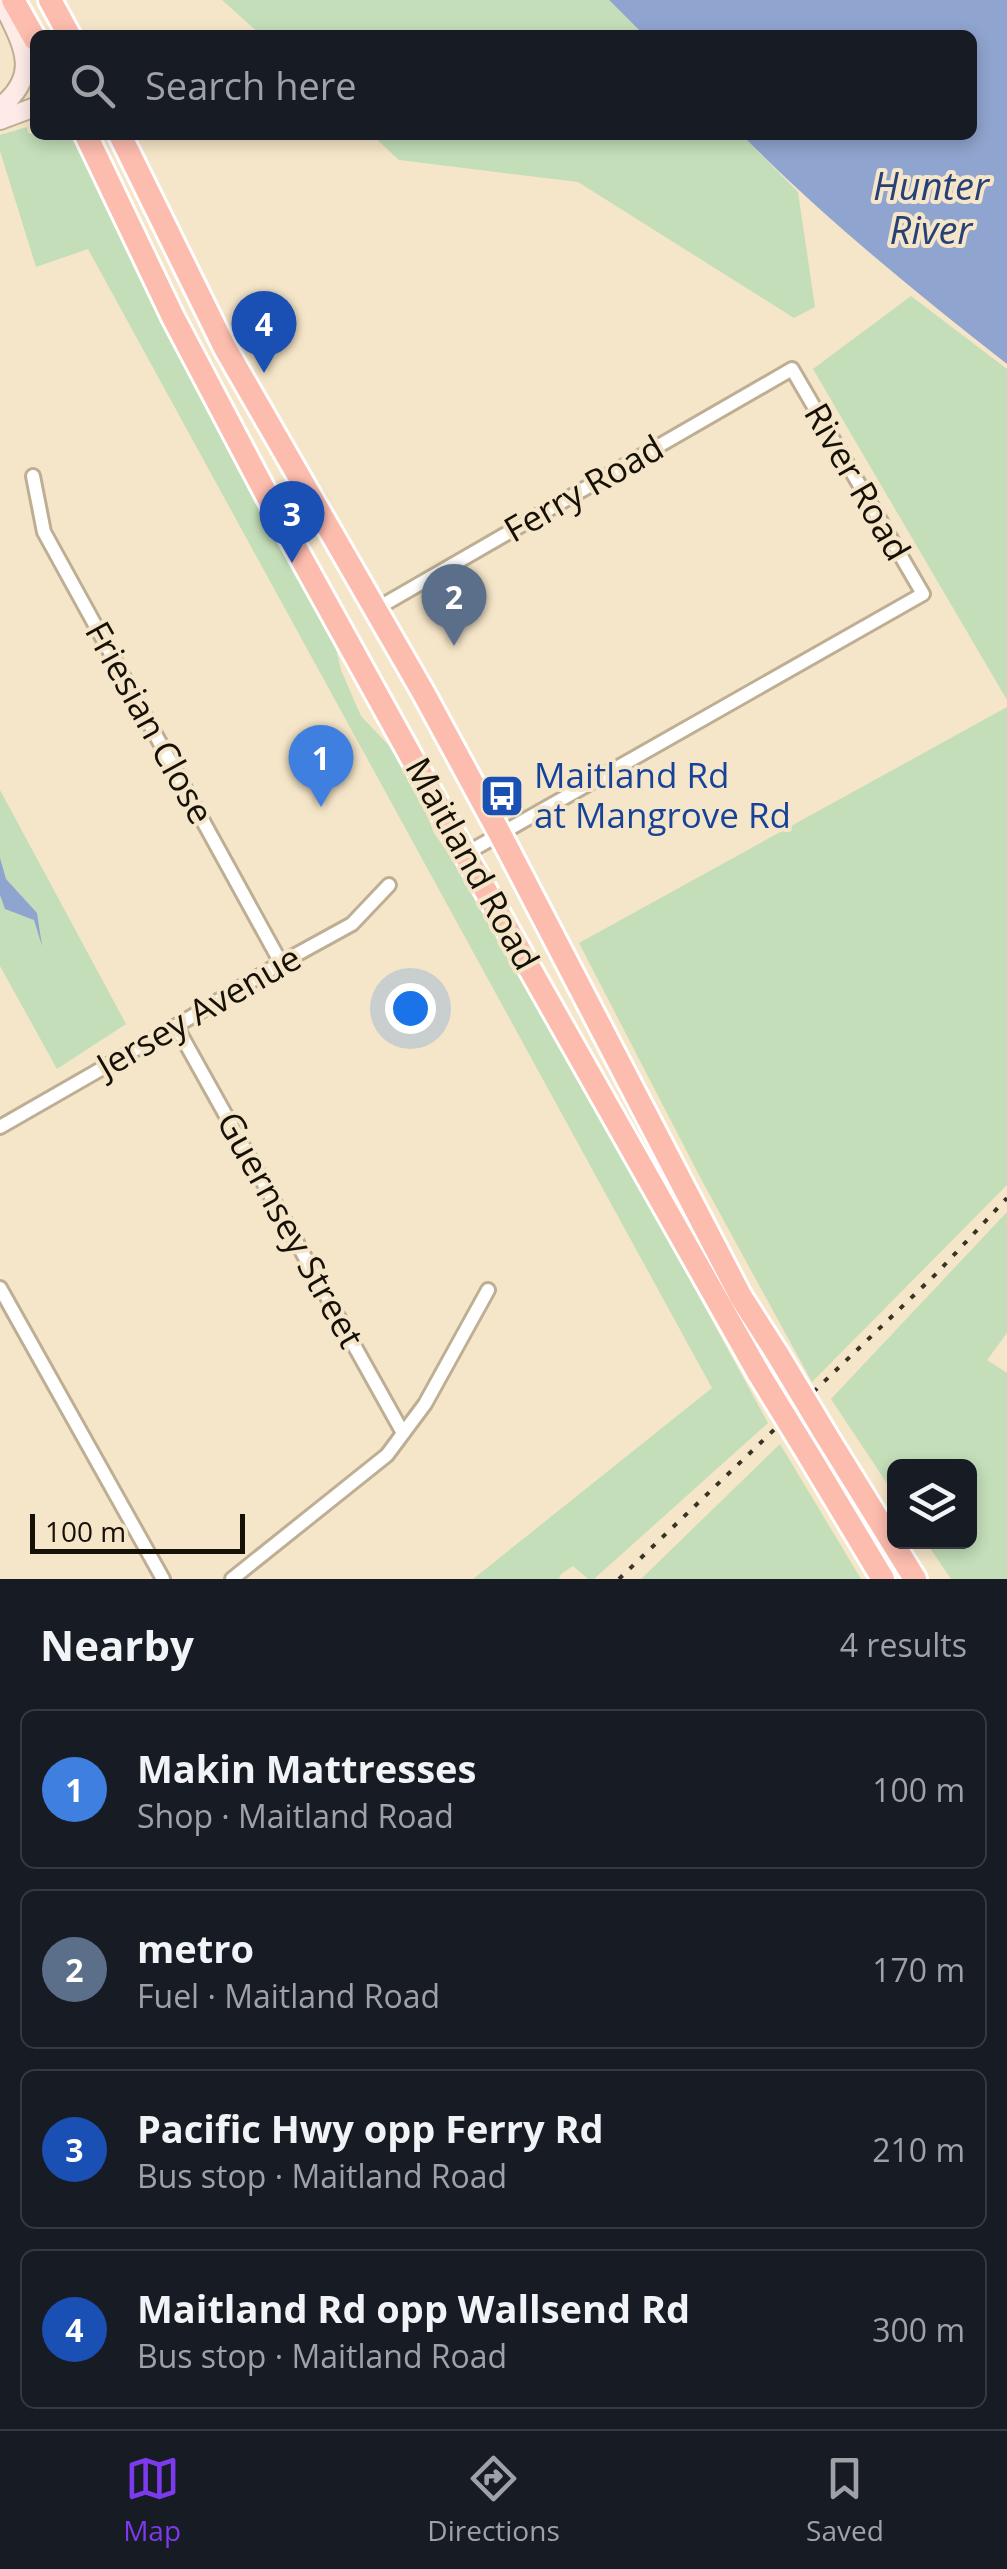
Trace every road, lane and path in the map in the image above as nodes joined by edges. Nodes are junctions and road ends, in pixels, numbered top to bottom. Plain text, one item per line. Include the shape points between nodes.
1 (1, 0) edge
2 (13, 0) edge
3 (50, 0) edge
4 (30, 30) edge
5 (66, 30) edge
6 (0, 108) edge
7 (30, 110) edge
8 (0, 120) edge
9 (88, 140) edge
10 (122, 140) edge
11 (792, 369) joint
12 (32, 476) dead end
13 (376, 609) junction
14 (500, 834) junction
15 (465, 854) junction
16 (389, 885) dead end
17 (281, 963) junction
18 (176, 1026) junction
19 (0, 1127) edge
20 (0, 1288) edge
21 (488, 1290) dead end
22 (403, 1433) junction
23 (163, 1579) edge
24 (232, 1579) edge
25 (884, 1579) edge
26 (915, 1579) edge

1 - 6 main road via 26,66 19,88
2 - 4 highway
3 - 5 highway
7 - 8 main road
9 - 15 highway, Maitland Road via 182,334
10 - 13 highway, Maitland Road via 225,348
11 - 13 street, Ferry Road
11 - 14 street, River Road via 922,594
12 - 17 street, Friesian Close via 44,532
13 - 14 highway, Maitland Road
14 - 15 street
14 - 26 highway, Maitland Road, bridge via 741,1297
15 - 25 highway, Maitland Road, bridge via 759,1374
16 - 17 street, Jersey Avenue via 352,924
17 - 18 street, Jersey Avenue
18 - 19 street, Jersey Avenue
18 - 22 street, Guernsey Street
20 - 23 street
21 - 22 street
22 - 24 street via 387,1455

